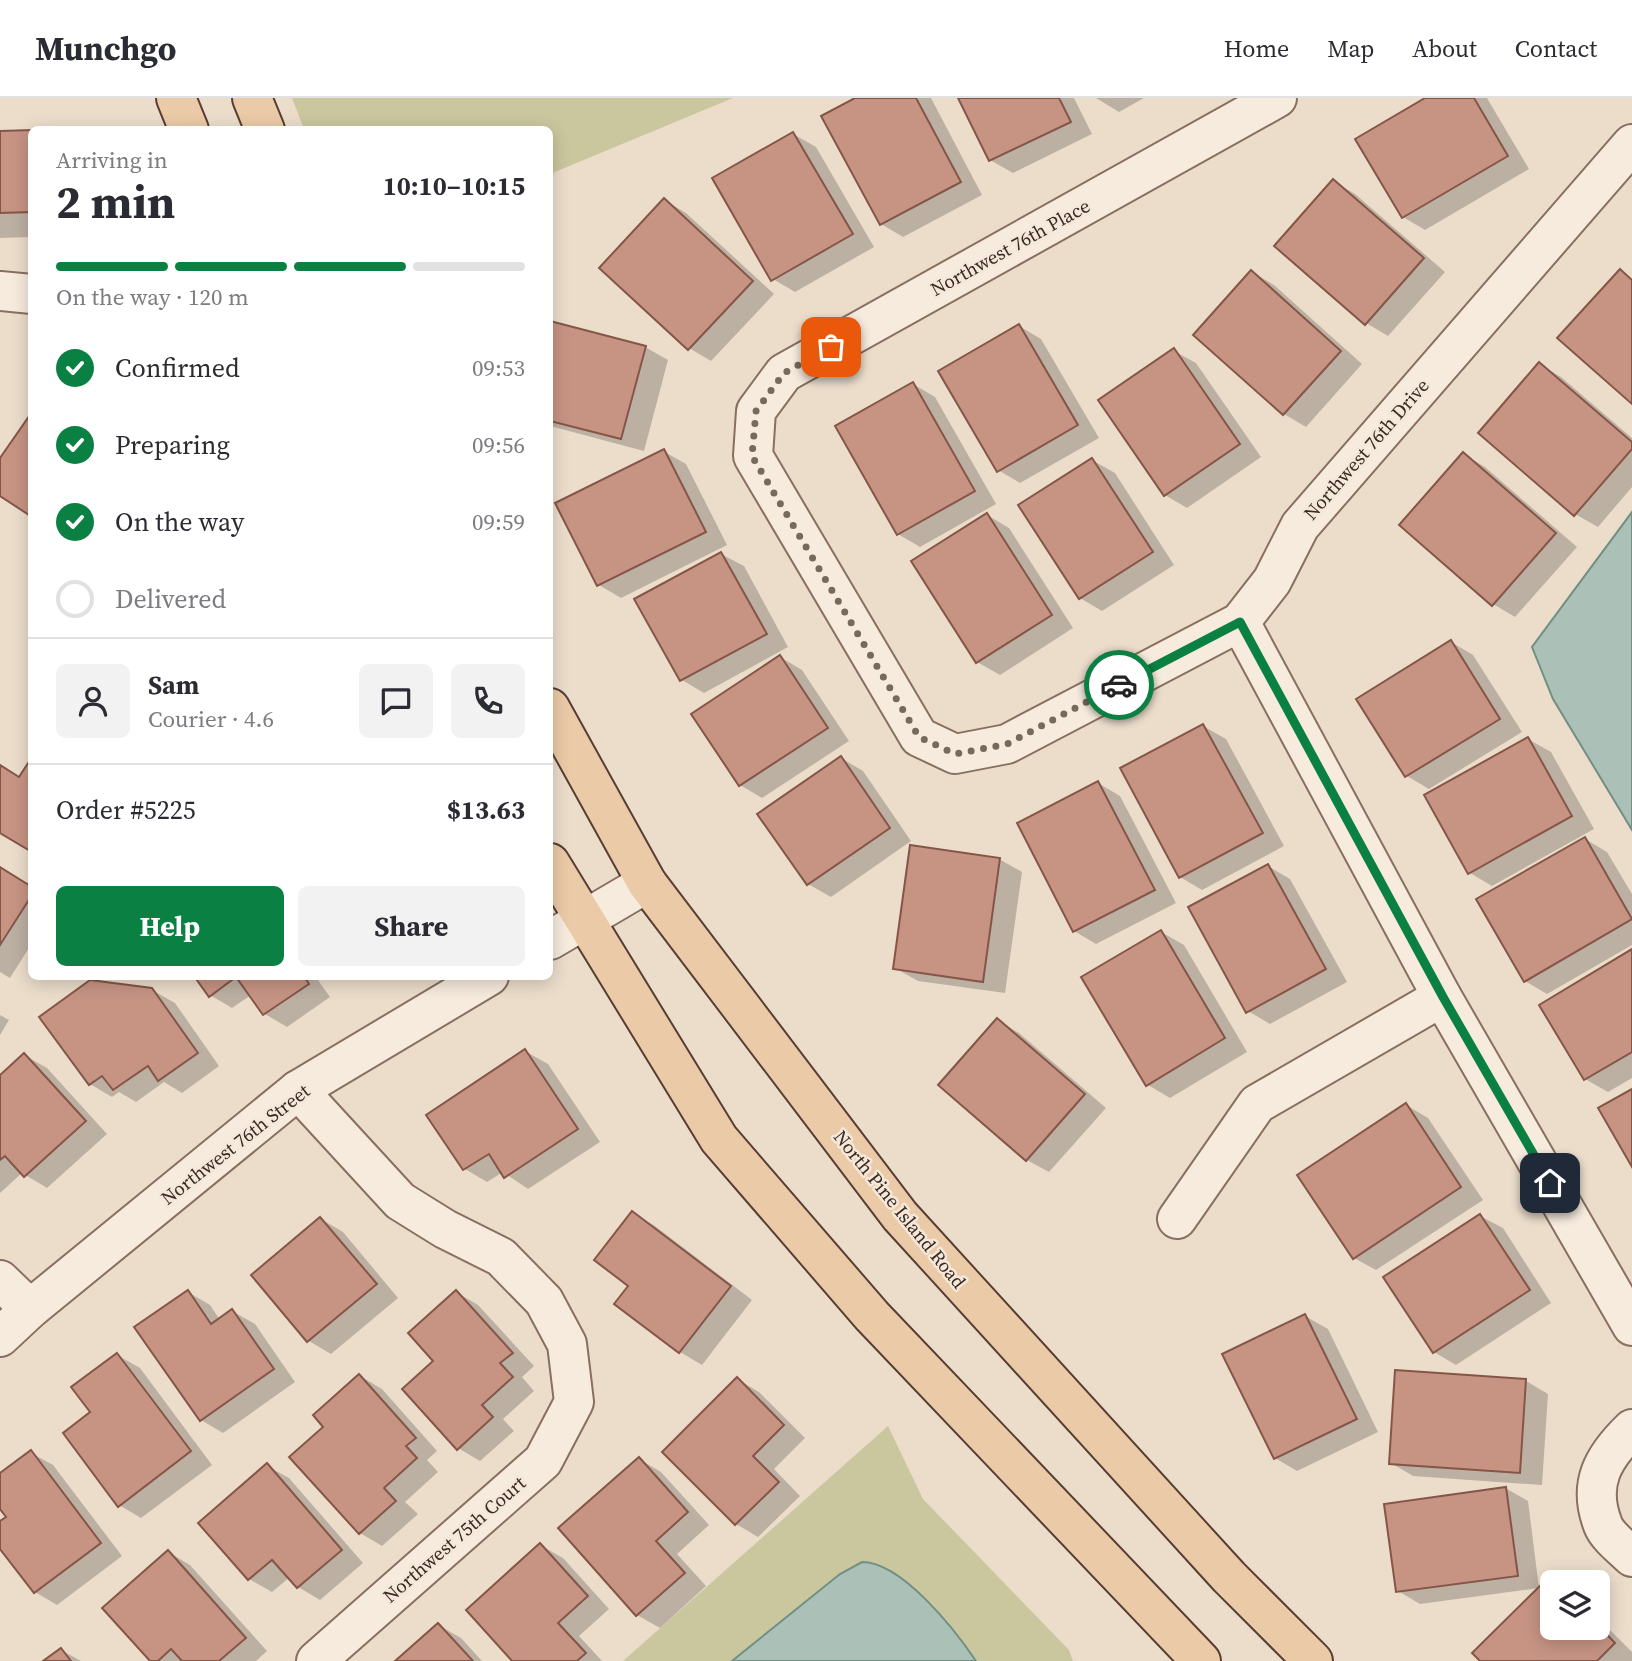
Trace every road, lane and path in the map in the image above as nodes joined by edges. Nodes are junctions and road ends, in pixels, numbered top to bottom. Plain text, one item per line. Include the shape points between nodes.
1 (176, 98) edge
2 (252, 98) edge
3 (1277, 98) edge
4 (187, 126) edge
5 (263, 126) edge
6 (1632, 144) edge
7 (0, 291) edge
8 (28, 294) edge
9 (1240, 622) junction
10 (553, 713) edge
11 (955, 754) joint
12 (553, 868) edge
13 (647, 883) junction
14 (586, 919) junction
15 (553, 938) edge
16 (482, 980) edge
17 (1443, 997) junction
18 (298, 1090) junction
19 (1177, 1219) dead end
20 (0, 1280) edge
21 (30, 1309) junction
22 (1632, 1326) edge
23 (0, 1338) edge
24 (1632, 1429) edge
25 (1632, 1557) edge
26 (316, 1661) edge
27 (1201, 1661) edge
28 (1313, 1661) edge

1 - 4 main road
2 - 5 main road
3 - 11 street, Northwest 76th Place via 784,373 756,411 752,456 919,737
6 - 9 street, Northwest 76th Drive via 1300,526 1272,581
7 - 8 street
9 - 11 street, Northwest 76th Drive via 1007,744
9 - 17 street
10 - 13 main road, North Pine Island Road
12 - 14 main road
13 - 14 street
13 - 28 main road, North Pine Island Road via 900,1216 1229,1577
14 - 15 street
14 - 27 main road via 719,1139 872,1316
16 - 18 street, Northwest 76th Street
17 - 19 street via 1257,1104
17 - 22 street
18 - 21 street, Northwest 76th Street
18 - 26 street, Northwest 75th Court via 400,1201 501,1257 544,1301 567,1344 574,1402 543,1461
20 - 21 street
21 - 23 street, Northwest 76th Street
24 - 25 street via 1596,1479 1603,1527

